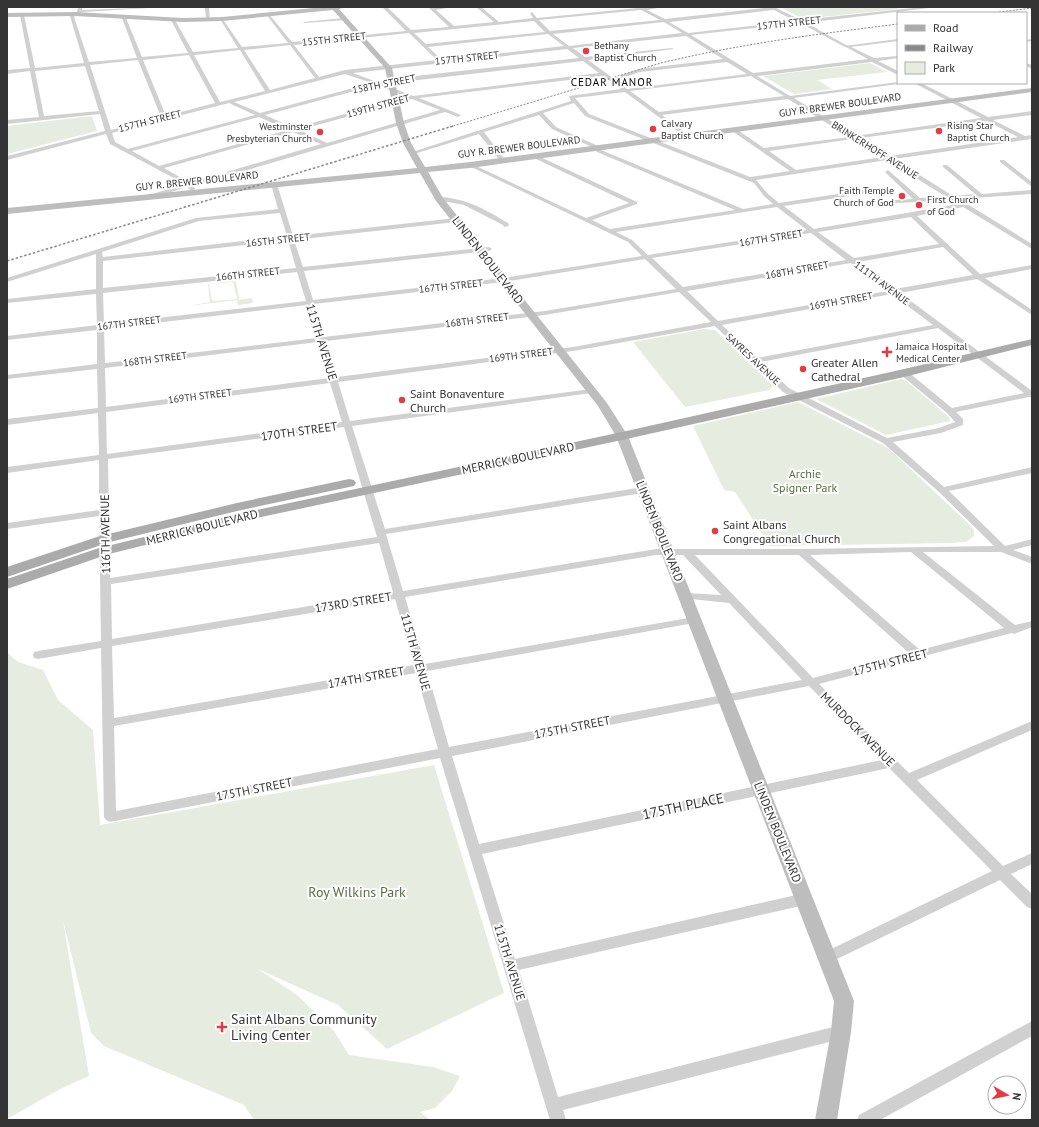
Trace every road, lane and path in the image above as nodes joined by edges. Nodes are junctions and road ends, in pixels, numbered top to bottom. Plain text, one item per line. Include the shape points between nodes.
1 (164, 7) edge
2 (207, 7) edge
3 (334, 7) edge
4 (343, 7) edge
5 (384, 7) edge
6 (449, 7) edge
7 (478, 7) edge
8 (634, 7) edge
9 (660, 7) edge
10 (900, 7) edge
11 (935, 7) edge
12 (431, 8) edge
13 (773, 8) edge
14 (641, 9) junction
15 (580, 10) dead end
16 (907, 10) junction
17 (78, 11) edge
18 (911, 12) edge
19 (268, 14) junction
20 (587, 14) junction
21 (7, 15) edge
22 (22, 15) junction
23 (124, 18) junction
24 (222, 19) junction
25 (344, 19) junction
26 (544, 19) junction
27 (174, 20) junction
28 (208, 20) junction
29 (536, 20) junction
30 (664, 21) junction
31 (306, 22) dead end
32 (800, 22) junction
33 (498, 23) junction
34 (453, 28) junction
35 (816, 30) joint
36 (409, 31) junction
37 (549, 33) junction
38 (686, 34) junction
39 (360, 36) junction
40 (897, 40) edge
41 (290, 43) junction
42 (425, 46) junction
43 (846, 46) junction
44 (568, 47) junction
45 (241, 48) junction
46 (672, 49) dead end
47 (190, 53) junction
48 (897, 57) edge
49 (139, 59) junction
50 (584, 59) junction
51 (728, 60) junction
52 (872, 60) junction
53 (440, 61) junction
54 (86, 64) junction
55 (387, 67) junction
56 (32, 70) junction
57 (7, 72) edge
58 (345, 72) junction
59 (897, 72) edge
60 (604, 74) junction
61 (753, 75) junction
62 (317, 78) junction
63 (612, 80) junction
64 (390, 81) junction
65 (377, 84) junction
66 (897, 84) edge
67 (919, 84) edge
68 (393, 90) junction
69 (625, 90) junction
70 (1032, 90) edge
71 (268, 91) junction
72 (413, 97) junction
73 (790, 97) junction
74 (228, 101) junction
75 (395, 101) junction
76 (951, 101) junction
77 (576, 102) junction
78 (218, 104) junction
79 (445, 110) junction
80 (101, 112) junction
81 (540, 113) junction
82 (1032, 113) edge
83 (658, 114) junction
84 (260, 115) junction
85 (458, 115) dead end
86 (42, 118) junction
87 (164, 118) junction
88 (823, 118) junction
89 (987, 119) junction
90 (7, 122) edge
91 (400, 124) junction
92 (292, 130) junction
93 (734, 130) junction
94 (480, 131) junction
95 (108, 132) junction
96 (687, 136) junction
97 (92, 137) junction
98 (1032, 137) edge
99 (854, 138) junction
100 (1024, 138) junction
101 (652, 141) junction
102 (112, 143) junction
103 (1032, 143) edge
104 (326, 145) junction
105 (597, 148) junction
106 (764, 150) junction
107 (127, 151) junction
108 (412, 153) junction
109 (536, 157) junction
110 (7, 158) edge
111 (887, 158) junction
112 (503, 161) junction
113 (1002, 161) dead end
114 (470, 165) junction
115 (945, 166) dead end
116 (157, 168) junction
117 (421, 169) junction
118 (404, 171) junction
119 (795, 172) junction
120 (888, 172) dead end
121 (750, 179) junction
122 (429, 182) junction
123 (274, 184) junction
124 (1032, 185) edge
125 (189, 186) junction
126 (870, 191) dead end
127 (196, 192) junction
128 (1032, 192) edge
129 (1021, 193) junction
130 (150, 196) junction
131 (981, 196) junction
132 (954, 198) junction
133 (439, 199) junction
134 (1028, 199) dead end
135 (918, 201) junction
136 (881, 203) dead end
137 (963, 204) junction
138 (778, 205) junction
139 (282, 210) junction
140 (741, 210) junction
141 (7, 211) edge
142 (912, 215) junction
143 (456, 220) junction
144 (586, 220) junction
145 (506, 226) dead end
146 (608, 231) junction
147 (813, 231) junction
148 (290, 238) junction
149 (944, 245) junction
150 (1032, 247) edge
151 (484, 249) junction
152 (99, 255) junction
153 (647, 258) junction
154 (852, 260) junction
155 (1032, 267) edge
156 (299, 269) junction
157 (979, 277) junction
158 (7, 280) edge
159 (503, 280) junction
160 (680, 289) junction
161 (100, 291) junction
162 (894, 292) junction
163 (7, 301) edge
164 (309, 302) junction
165 (1032, 312) edge
166 (530, 314) junction
167 (716, 324) junction
168 (100, 326) junction
169 (939, 326) junction
170 (1032, 333) edge
171 (7, 338) edge
172 (321, 338) junction
173 (1032, 342) edge
174 (559, 350) junction
175 (972, 351) junction
176 (755, 361) junction
177 (102, 366) junction
178 (904, 373) junction
179 (7, 377) edge
180 (333, 379) junction
181 (786, 390) junction
182 (591, 391) junction
183 (1031, 394) edge
184 (798, 396) junction
185 (102, 409) junction
186 (950, 411) junction
187 (7, 422) edge
188 (346, 424) junction
189 (620, 432) junction
190 (886, 441) junction
191 (103, 457) junction
192 (7, 470) edge
193 (1032, 470) edge
194 (366, 485) junction
195 (643, 490) junction
196 (942, 490) junction
197 (104, 512) junction
198 (7, 526) edge
199 (382, 535) junction
200 (1032, 542) edge
201 (105, 545) junction
202 (914, 550) junction
203 (1003, 550) junction
204 (687, 552) junction
205 (801, 552) junction
206 (669, 553) junction
207 (1032, 561) edge
208 (7, 572) edge
209 (106, 582) junction
210 (7, 584) edge
211 (398, 594) junction
212 (686, 596) junction
213 (733, 600) junction
214 (694, 620) junction
215 (1032, 624) edge
216 (1014, 630) junction
217 (106, 643) junction
218 (38, 655) dead end
219 (919, 655) junction
220 (420, 668) junction
221 (811, 682) junction
222 (725, 698) junction
223 (108, 723) junction
224 (1032, 725) edge
225 (445, 753) junction
226 (891, 763) junction
227 (907, 779) junction
228 (762, 790) junction
229 (110, 817) joint
230 (476, 850) junction
231 (1032, 858) edge
232 (1002, 873) junction
233 (805, 899) junction
234 (1032, 903) edge
235 (828, 957) junction
236 (511, 966) junction
237 (1032, 1028) edge
238 (841, 1032) junction
239 (554, 1105) junction
240 (558, 1120) edge
241 (826, 1120) edge
242 (865, 1120) edge

1 - 17 street
2 - 28 street
3 - 4 main road
3 - 19 main road
3 - 25 main road, LINDEN BOULEVARD
5 - 36 street
6 - 12 street
7 - 33 street
8 - 14 street, BRINKERHOFF AVENUE
9 - 14 street, 155TH STREET
10 - 16 street
11 - 16 street, 157TH STREET
12 - 34 street
13 - 30 street
13 - 32 street
14 - 20 street, 155TH STREET
14 - 30 street, BRINKERHOFF AVENUE
15 - 20 street
16 - 18 street
16 - 32 street, 157TH STREET
17 - 22 main road
17 - 23 main road
17 - 54 street via 72,16
19 - 24 main road
19 - 41 street
20 - 26 street, 155TH STREET
21 - 22 main road
22 - 56 street
23 - 27 main road
23 - 49 street
24 - 28 main road
24 - 45 street
25 - 31 street
25 - 39 main road, LINDEN BOULEVARD via 351,30
26 - 29 street, 155TH STREET
26 - 29 street via 530,11
27 - 28 main road
27 - 47 street
29 - 33 street, 155TH STREET
29 - 37 street
30 - 37 street
30 - 38 street, BRINKERHOFF AVENUE
32 - 35 street
32 - 38 street, 157TH STREET
33 - 34 street, 155TH STREET
34 - 36 street, 155TH STREET
35 - 43 street
36 - 39 street, 155TH STREET
36 - 42 street
37 - 42 street
37 - 44 street
38 - 44 street, 157TH STREET
38 - 51 street, BRINKERHOFF AVENUE
39 - 41 street, 155TH STREET
39 - 55 main road, LINDEN BOULEVARD
40 - 43 street
41 - 45 street, 155TH STREET
41 - 62 street
42 - 53 street
43 - 52 street
44 - 50 street
44 - 53 street, 157TH STREET
45 - 47 street, 155TH STREET
45 - 71 street
46 - 50 street, 158TH STREET
47 - 49 street, 155TH STREET
47 - 78 street
48 - 52 street
49 - 54 street, 155TH STREET
49 - 87 street
50 - 60 street
50 - 64 street, 158TH STREET
51 - 61 street, BRINKERHOFF AVENUE
51 - 63 street via 639,71
52 - 59 street
52 - 61 street
53 - 55 street, 157TH STREET
54 - 56 street, 155TH STREET
54 - 80 street
55 - 58 street, 157TH STREET
55 - 64 main road, LINDEN BOULEVARD
56 - 57 street, 155TH STREET
56 - 86 street
58 - 62 street, 157TH STREET
58 - 65 street
60 - 63 street
60 - 72 street, 159TH STREET
61 - 69 street
61 - 73 street, BRINKERHOFF AVENUE
62 - 71 street, 157TH STREET
63 - 69 street
64 - 65 street, 158TH STREET
64 - 68 main road, LINDEN BOULEVARD
65 - 68 street
65 - 84 street, 158TH STREET
66 - 73 street
67 - 76 street
68 - 72 street
68 - 75 main road, LINDEN BOULEVARD
69 - 77 street, 111TH AVENUE via 571,97
69 - 83 street
70 - 76 main road, GUY R. BREWER BOULEVARD
71 - 74 street, 157TH STREET
72 - 75 street, 159TH STREET
72 - 79 street
73 - 83 street
73 - 88 street, BRINKERHOFF AVENUE
74 - 78 street, 157TH STREET
74 - 84 street
75 - 91 main road, LINDEN BOULEVARD
75 - 92 street, 159TH STREET
76 - 88 main road, GUY R. BREWER BOULEVARD
76 - 89 street
77 - 81 street
77 - 101 street, 111TH AVENUE via 587,115
78 - 87 street, 157TH STREET
79 - 85 street
79 - 91 street
80 - 86 street
80 - 95 street
81 - 94 street
81 - 105 street via 554,128
82 - 89 street
83 - 96 street
84 - 92 street
84 - 107 street, 158TH STREET
86 - 90 street
87 - 95 street, 157TH STREET
88 - 93 main road, GUY R. BREWER BOULEVARD
88 - 99 street, BRINKERHOFF AVENUE
89 - 99 street
89 - 100 street
91 - 104 street
91 - 108 main road, LINDEN BOULEVARD
92 - 104 street
92 - 116 street, 159TH STREET
93 - 96 main road, GUY R. BREWER BOULEVARD
93 - 106 street
94 - 108 street
94 - 112 street
95 - 97 street, 157TH STREET
95 - 102 street
96 - 101 main road, GUY R. BREWER BOULEVARD
97 - 102 street
97 - 110 street, 157TH STREET
98 - 100 street
99 - 106 street
99 - 111 street, BRINKERHOFF AVENUE
100 - 103 street
100 - 111 street
101 - 105 main road, GUY R. BREWER BOULEVARD
101 - 121 street, 111TH AVENUE
102 - 107 street
104 - 125 street
105 - 109 main road, GUY R. BREWER BOULEVARD
105 - 140 street
106 - 119 street
107 - 116 street
108 - 117 main road, LINDEN BOULEVARD
109 - 112 main road, GUY R. BREWER BOULEVARD
109 - 144 street via 635,203
111 - 119 street
111 - 132 street, BRINKERHOFF AVENUE
112 - 114 main road, GUY R. BREWER BOULEVARD
113 - 124 street
114 - 117 main road, GUY R. BREWER BOULEVARD
114 - 144 street, SAYRES AVENUE
115 - 131 street
116 - 125 street
117 - 118 main road, GUY R. BREWER BOULEVARD
117 - 122 main road, LINDEN BOULEVARD
118 - 122 main road
118 - 123 main road, GUY R. BREWER BOULEVARD
119 - 121 street
120 - 135 street
121 - 138 street, 111TH AVENUE
122 - 133 main road, LINDEN BOULEVARD
123 - 127 main road, GUY R. BREWER BOULEVARD
123 - 139 street, 115TH AVENUE
125 - 127 street
125 - 130 street
126 - 138 street
127 - 130 main road, GUY R. BREWER BOULEVARD
128 - 129 street
129 - 131 street
129 - 134 street
130 - 141 main road, GUY R. BREWER BOULEVARD
131 - 132 street
132 - 135 street
132 - 137 street, BRINKERHOFF AVENUE
133 - 143 main road, LINDEN BOULEVARD
133 - 145 street via 452,198 473,206
135 - 136 street
137 - 142 street, 167TH STREET
137 - 150 street, BRINKERHOFF AVENUE
138 - 140 street
138 - 147 street, 111TH AVENUE
139 - 148 street, 115TH AVENUE
139 - 152 street via 198,219
140 - 146 street
142 - 147 street, 167TH STREET
142 - 149 street
143 - 148 street, 165TH STREET
143 - 151 main road, LINDEN BOULEVARD
144 - 146 street, SAYRES AVENUE
146 - 153 street, SAYRES AVENUE via 630,241
147 - 153 street, 167TH STREET
147 - 154 street, 111TH AVENUE
148 - 152 street, 165TH STREET
148 - 156 street, 115TH AVENUE
149 - 154 street, 168TH STREET
149 - 157 street
151 - 156 street, 166TH STREET
151 - 159 main road, LINDEN BOULEVARD
152 - 158 street
152 - 161 street, 116TH AVENUE
153 - 159 street, 167TH STREET
153 - 160 street, SAYRES AVENUE
154 - 160 street, 168TH STREET
154 - 162 street, 111TH AVENUE
155 - 157 street, 169TH STREET
156 - 161 street, 166TH STREET
156 - 164 street, 115TH AVENUE
157 - 162 street, 169TH STREET
157 - 165 street
159 - 164 street, 167TH STREET
159 - 166 main road, LINDEN BOULEVARD
160 - 166 street, 168TH STREET
160 - 167 street, SAYRES AVENUE
161 - 163 street, 166TH STREET
161 - 168 street, 116TH AVENUE
162 - 167 street, 169TH STREET
162 - 169 street, 111TH AVENUE
164 - 168 street, 167TH STREET
164 - 172 street, 115TH AVENUE
166 - 172 street, 168TH STREET
166 - 174 main road, LINDEN BOULEVARD
167 - 174 street, 169TH STREET
167 - 176 street, SAYRES AVENUE
168 - 171 street, 167TH STREET
168 - 177 street, 116TH AVENUE
169 - 175 street, 111TH AVENUE
169 - 176 street
170 - 175 main road, MERRICK BOULEVARD
172 - 177 street, 168TH STREET
172 - 180 street, 115TH AVENUE
173 - 175 main road, MERRICK BOULEVARD
174 - 180 street, 169TH STREET
174 - 182 main road, LINDEN BOULEVARD
175 - 178 main road, MERRICK BOULEVARD
175 - 181 main road, MERRICK BOULEVARD
175 - 183 street, 111TH AVENUE
176 - 181 street, SAYRES AVENUE
177 - 179 street, 168TH STREET
177 - 185 street, 116TH AVENUE
178 - 184 main road, MERRICK BOULEVARD
178 - 186 street
180 - 185 street, 169TH STREET
180 - 188 street, 115TH AVENUE
181 - 184 street, SAYRES AVENUE
181 - 189 main road, MERRICK BOULEVARD
182 - 188 street, 170TH STREET
182 - 189 main road, LINDEN BOULEVARD
183 - 186 street
184 - 189 main road, MERRICK BOULEVARD
184 - 190 street, SAYRES AVENUE
185 - 187 street, 169TH STREET
185 - 191 street, 116TH AVENUE
186 - 190 street via 960,423 941,430
188 - 191 street, 170TH STREET
188 - 194 street, 115TH AVENUE
189 - 194 main road, MERRICK BOULEVARD
189 - 195 main road, LINDEN BOULEVARD
190 - 196 street, SAYRES AVENUE
191 - 192 street, 170TH STREET
191 - 197 street, 116TH AVENUE
193 - 196 street
194 - 199 street, 115TH AVENUE
194 - 201 main road, MERRICK BOULEVARD
195 - 199 street
195 - 206 main road, LINDEN BOULEVARD
196 - 203 street, SAYRES AVENUE
197 - 198 street
197 - 201 street, 116TH AVENUE
199 - 209 street
199 - 211 street, 115TH AVENUE
200 - 203 street
201 - 208 main road, MERRICK BOULEVARD
201 - 209 street, 116TH AVENUE
201 - 210 main road, MERRICK BOULEVARD
202 - 203 street, 173RD STREET
202 - 205 street, 173RD STREET
202 - 216 street
203 - 207 street, SAYRES AVENUE
204 - 205 street, 173RD STREET
204 - 206 street, 173RD STREET
204 - 213 street, MURDOCK AVENUE
205 - 219 street
206 - 211 street, 173RD STREET via 656,552
206 - 212 main road, LINDEN BOULEVARD
209 - 217 street, 116TH AVENUE
211 - 217 street, 173RD STREET
211 - 220 street, 115TH AVENUE
212 - 213 street
212 - 214 main road, LINDEN BOULEVARD
213 - 221 street, MURDOCK AVENUE
214 - 220 street, 174TH STREET
214 - 222 main road, LINDEN BOULEVARD
215 - 216 street, 175TH STREET
216 - 219 street, 175TH STREET
217 - 218 street, 173RD STREET
217 - 223 street, 116TH AVENUE
219 - 221 street, 175TH STREET
220 - 223 street, 174TH STREET
220 - 225 street, 115TH AVENUE
221 - 222 street, 175TH STREET
221 - 226 street, MURDOCK AVENUE
222 - 225 street, 175TH STREET
222 - 228 main road, LINDEN BOULEVARD
223 - 229 street, 116TH AVENUE
224 - 227 street
225 - 229 street, 175TH STREET
225 - 230 street, 115TH AVENUE
226 - 227 street, MURDOCK AVENUE
226 - 228 street, 175TH PLACE
227 - 232 street, MURDOCK AVENUE
228 - 230 street, 175TH PLACE
228 - 233 main road, LINDEN BOULEVARD
230 - 236 street, 115TH AVENUE
231 - 232 street
232 - 234 street, MURDOCK AVENUE
232 - 235 street
233 - 235 main road, LINDEN BOULEVARD
233 - 236 street
235 - 238 main road, LINDEN BOULEVARD via 844,1001
236 - 239 street, 115TH AVENUE
237 - 242 street
238 - 239 street
238 - 241 main road, LINDEN BOULEVARD
239 - 240 street, 115TH AVENUE

